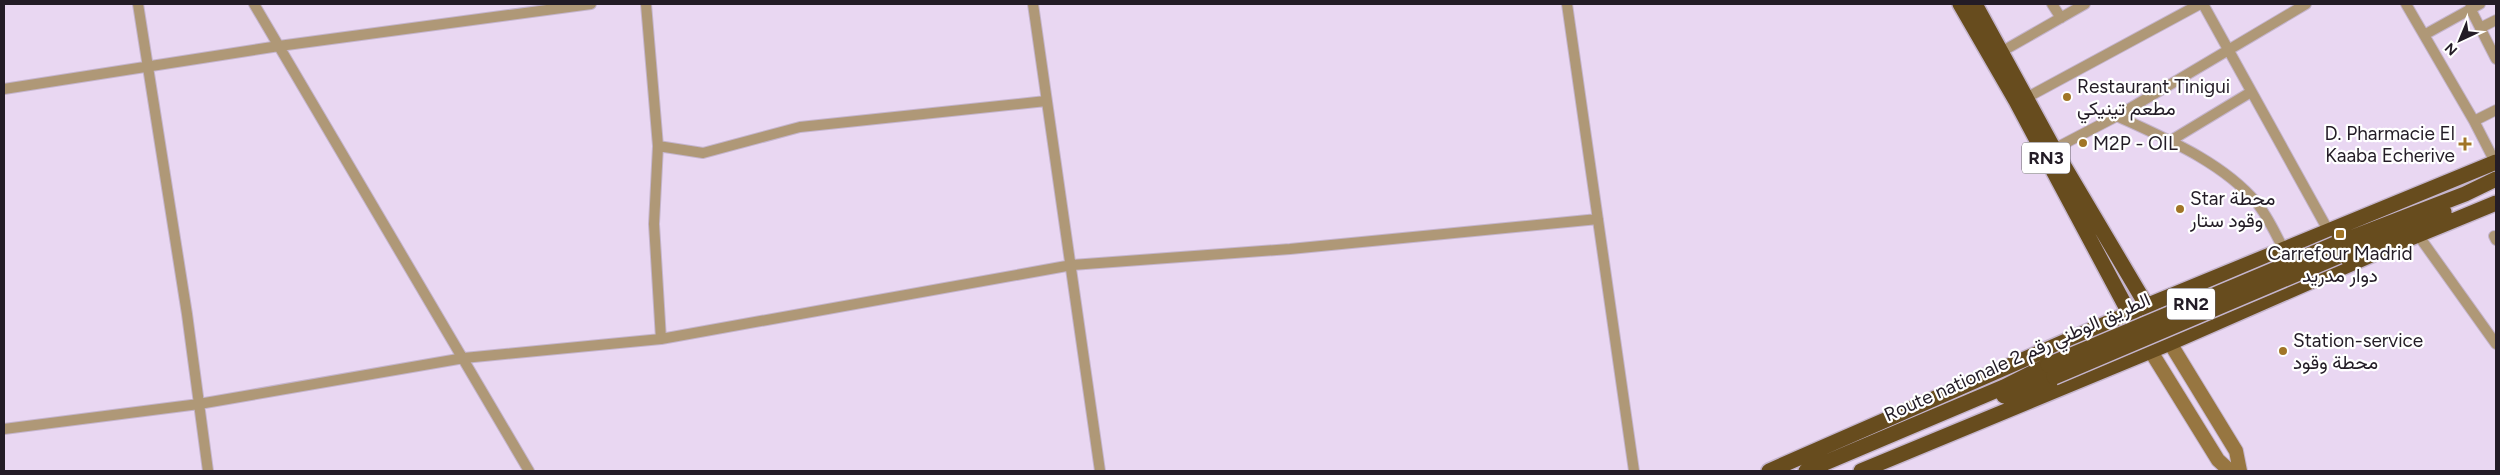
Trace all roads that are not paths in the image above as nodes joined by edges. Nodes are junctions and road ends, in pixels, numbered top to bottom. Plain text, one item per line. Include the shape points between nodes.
1 (138, 4) edge
2 (254, 4) edge
3 (590, 4) edge
4 (646, 4) edge
5 (1033, 4) edge
6 (1567, 4) edge
7 (1960, 4) edge
8 (1975, 4) edge
9 (2052, 4) edge
10 (2085, 4) edge
11 (2201, 4) edge
12 (2306, 4) edge
13 (2406, 4) edge
14 (2475, 6) edge
15 (2061, 18) junction
16 (2496, 20) edge
17 (2480, 28) junction
18 (2424, 35) junction
19 (279, 46) junction
20 (2227, 49) junction
21 (2001, 52) junction
22 (2496, 58) edge
23 (148, 68) junction
24 (4, 89) edge
25 (2252, 92) junction
26 (2026, 98) junction
27 (1046, 101) junction
28 (2496, 110) edge
29 (2117, 116) junction
30 (2474, 121) junction
31 (2170, 141) junction
32 (658, 146) junction
33 (2054, 149) junction
34 (2496, 162) edge
35 (2496, 179) edge
36 (2496, 190) edge
37 (2496, 203) edge
38 (1598, 219) junction
39 (2328, 230) junction
40 (2418, 235) junction
41 (2283, 248) junction
42 (2337, 250) junction
43 (1072, 265) junction
44 (2146, 306) junction
45 (2129, 314) junction
46 (661, 339) junction
47 (2170, 343) junction
48 (2496, 344) edge
49 (2150, 350) junction
50 (464, 358) junction
51 (199, 404) junction
52 (4, 429) edge
53 (1858, 460) edge
54 (208, 471) edge
55 (529, 471) edge
56 (1100, 471) edge
57 (1634, 471) edge
58 (1769, 471) edge
59 (1806, 471) edge
60 (1826, 471) edge
61 (2230, 471) edge
62 (2240, 471) edge

1 - 23 street
2 - 19 street
3 - 19 street
4 - 32 street
5 - 27 street
6 - 38 street
7 - 45 highway, RN3 via 2016,101
8 - 21 highway, RN3
9 - 15 street
10 - 15 street
11 - 20 street
11 - 26 street
12 - 20 street
13 - 18 street
14 - 17 street
14 - 18 street
15 - 21 street
16 - 17 street
17 - 22 street
18 - 30 street
19 - 23 street
19 - 50 street
20 - 25 street
20 - 29 street
21 - 26 highway, RN3
23 - 24 street
23 - 51 street
25 - 31 street
25 - 39 street
26 - 33 highway, RN3
27 - 32 street via 800,127 703,153
27 - 43 street
28 - 30 street
29 - 31 street
29 - 33 street
30 - 34 street
31 - 41 street via 2244,190 2257,203
32 - 46 street via 654,224
33 - 44 highway, RN3
34 - 39 highway
35 - 42 highway, RN2
36 - 42 highway, RN2
37 - 40 highway
38 - 43 street
38 - 57 street
39 - 41 highway
40 - 47 highway
40 - 48 street
41 - 44 highway
42 - 53 highway, Route nationale الطريق الوطني رقم 2 / RN2, bridge via 2051,371
43 - 46 street
43 - 56 street
44 - 45 highway
44 - 47 highway, RN3
45 - 49 highway, RN3
45 - 58 highway
46 - 50 street
47 - 49 highway
47 - 62 street, RN3 via 2236,451
49 - 53 highway
49 - 61 street, RN3 via 2218,460
50 - 51 street
50 - 55 street
51 - 52 street
51 - 54 street
53 - 59 highway, RN2
53 - 60 highway, RN2

